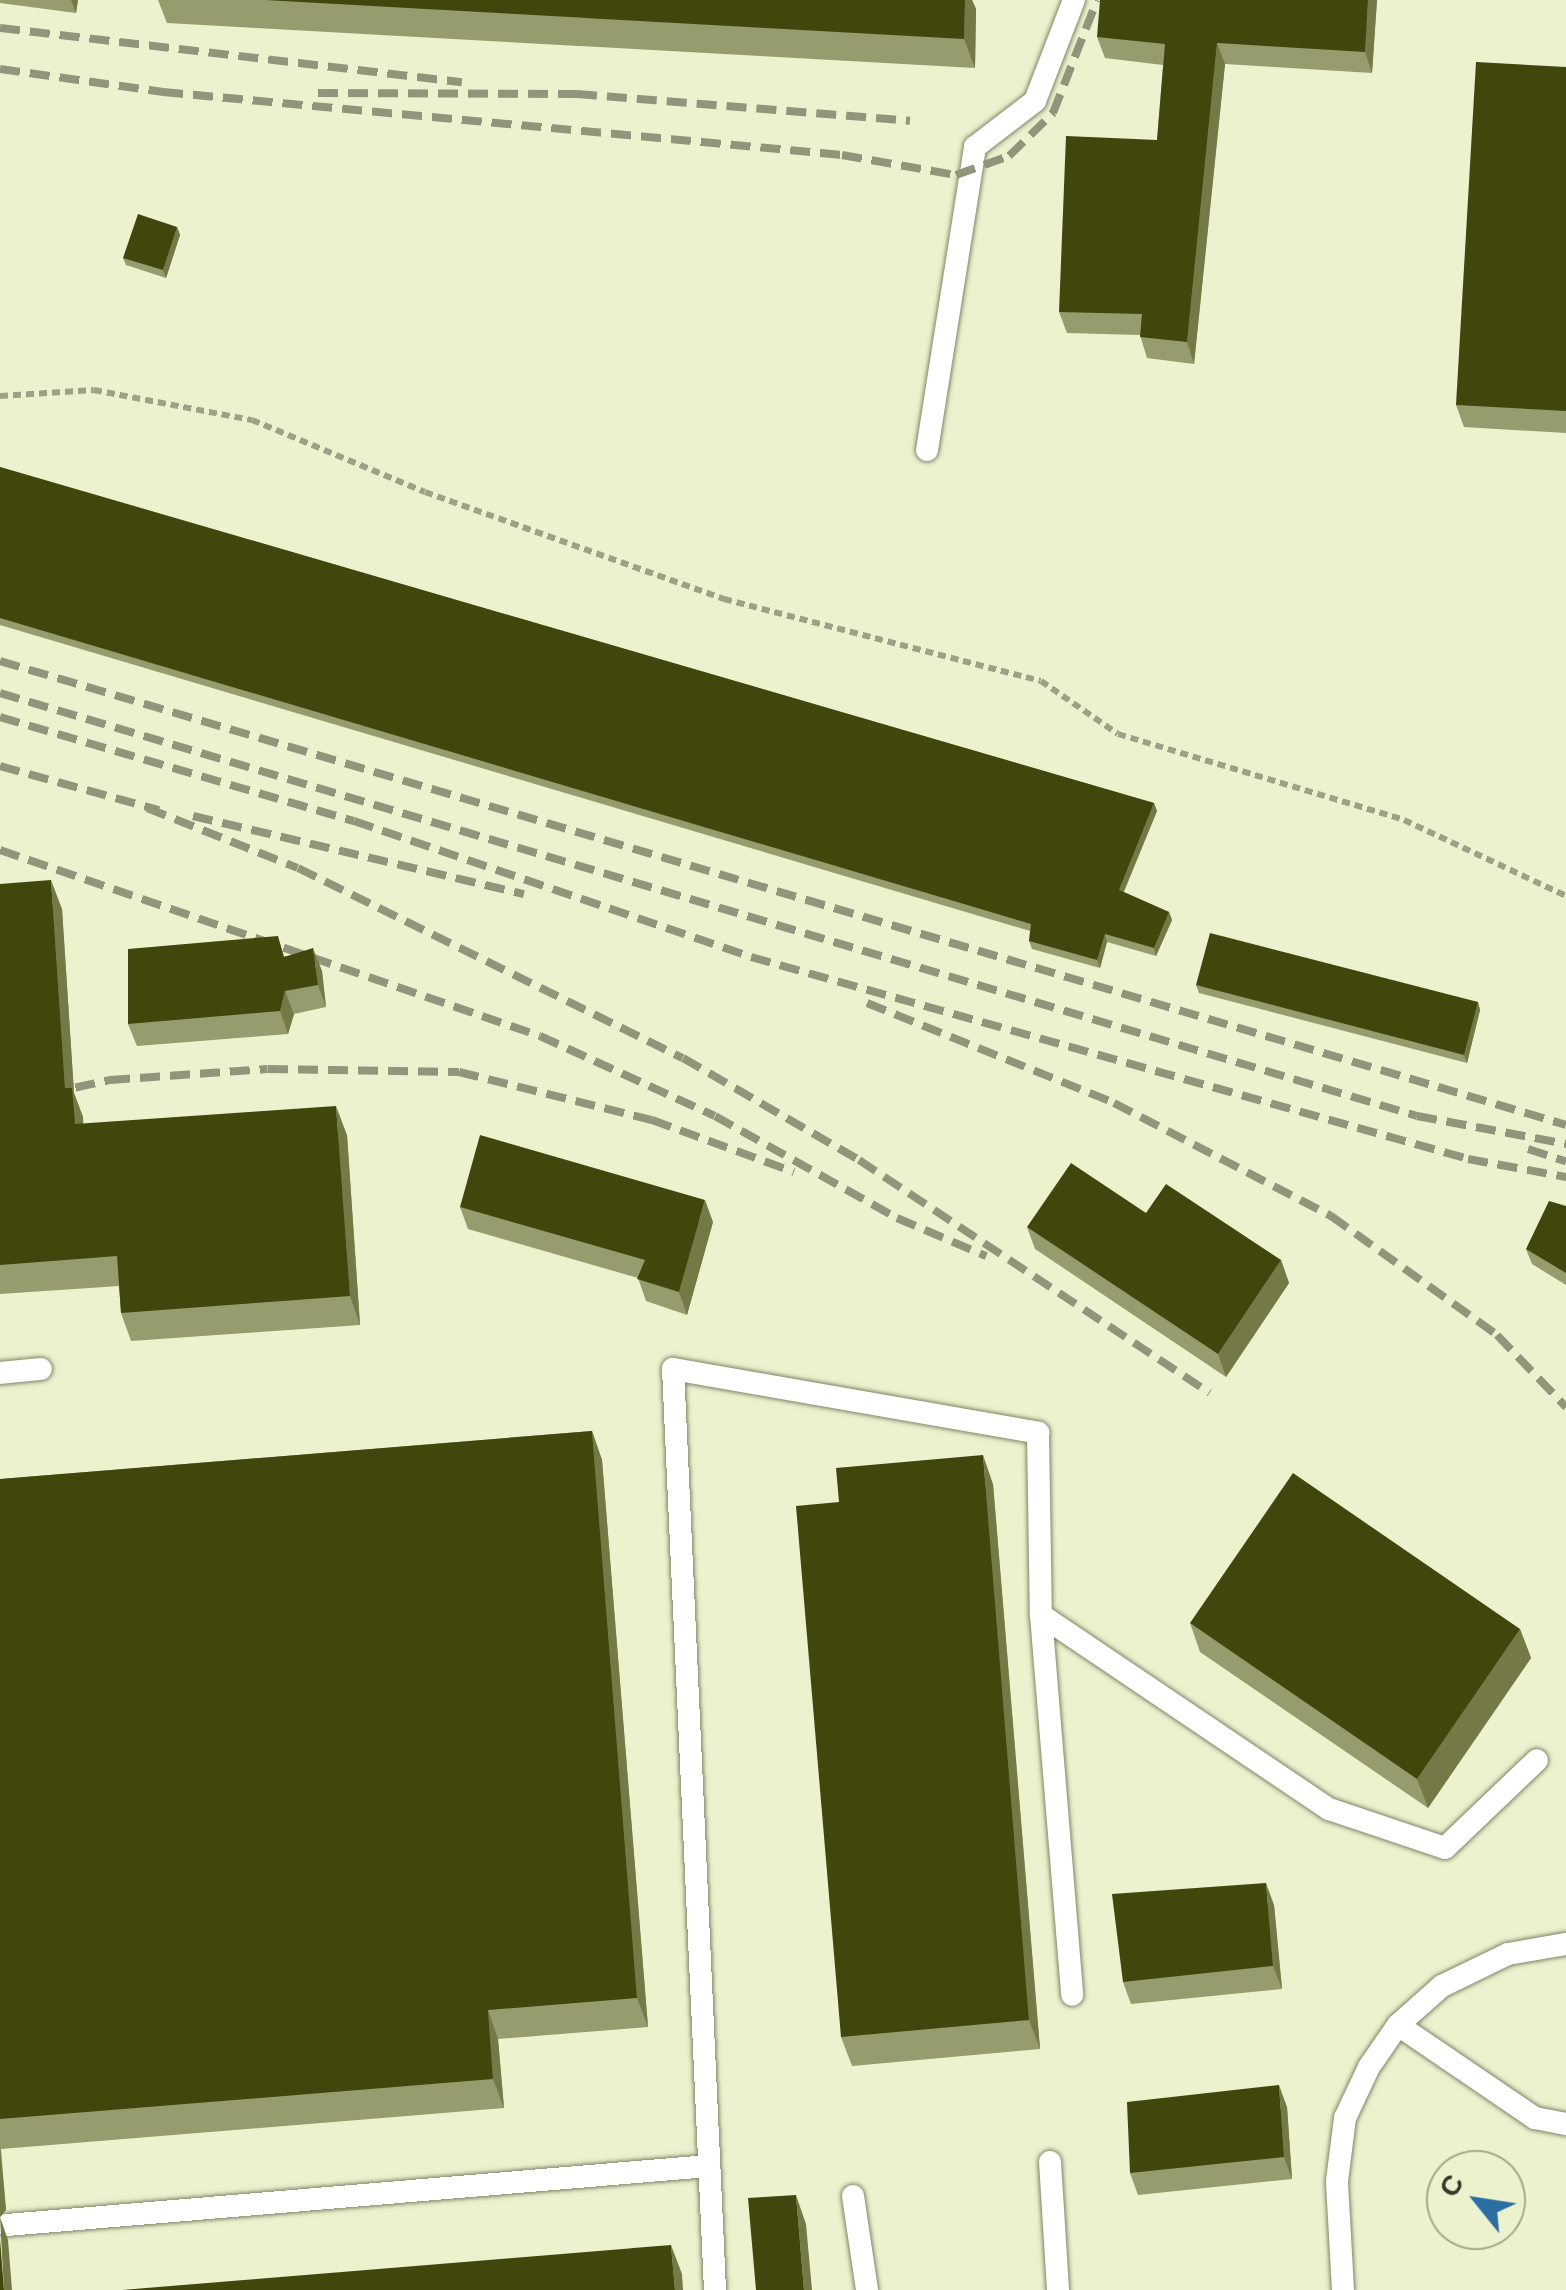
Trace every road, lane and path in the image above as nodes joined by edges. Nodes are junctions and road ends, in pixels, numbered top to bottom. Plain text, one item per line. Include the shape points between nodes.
1 (1074, 0) edge
2 (0, 396) edge
3 (927, 450) dead end
4 (1566, 896) edge
5 (41, 1369) dead end
6 (0, 1374) edge
7 (1042, 1615) junction
8 (1537, 1760) dead end
9 (1566, 1944) edge
10 (1072, 1995) dead end
11 (1398, 2025) junction
12 (1566, 2124) edge
13 (1050, 2162) dead end
14 (708, 2166) junction
15 (853, 2196) dead end
16 (7, 2225) dead end
17 (715, 2290) edge
18 (868, 2290) edge
19 (1058, 2290) edge
20 (1343, 2290) edge

1 - 3 lane via 1035,101 975,147
2 - 4 path via 94,390 252,420 425,492 724,599 1041,681 1118,734 1404,820
5 - 6 lane
7 - 8 lane via 1329,1810 1444,1848
7 - 10 lane
7 - 14 lane via 1038,1433 673,1369
9 - 11 lane via 1508,1954 1442,1986
11 - 12 lane via 1535,2118
11 - 20 lane via 1345,2118 1337,2180
13 - 19 lane
14 - 16 lane
14 - 17 lane
15 - 18 lane

